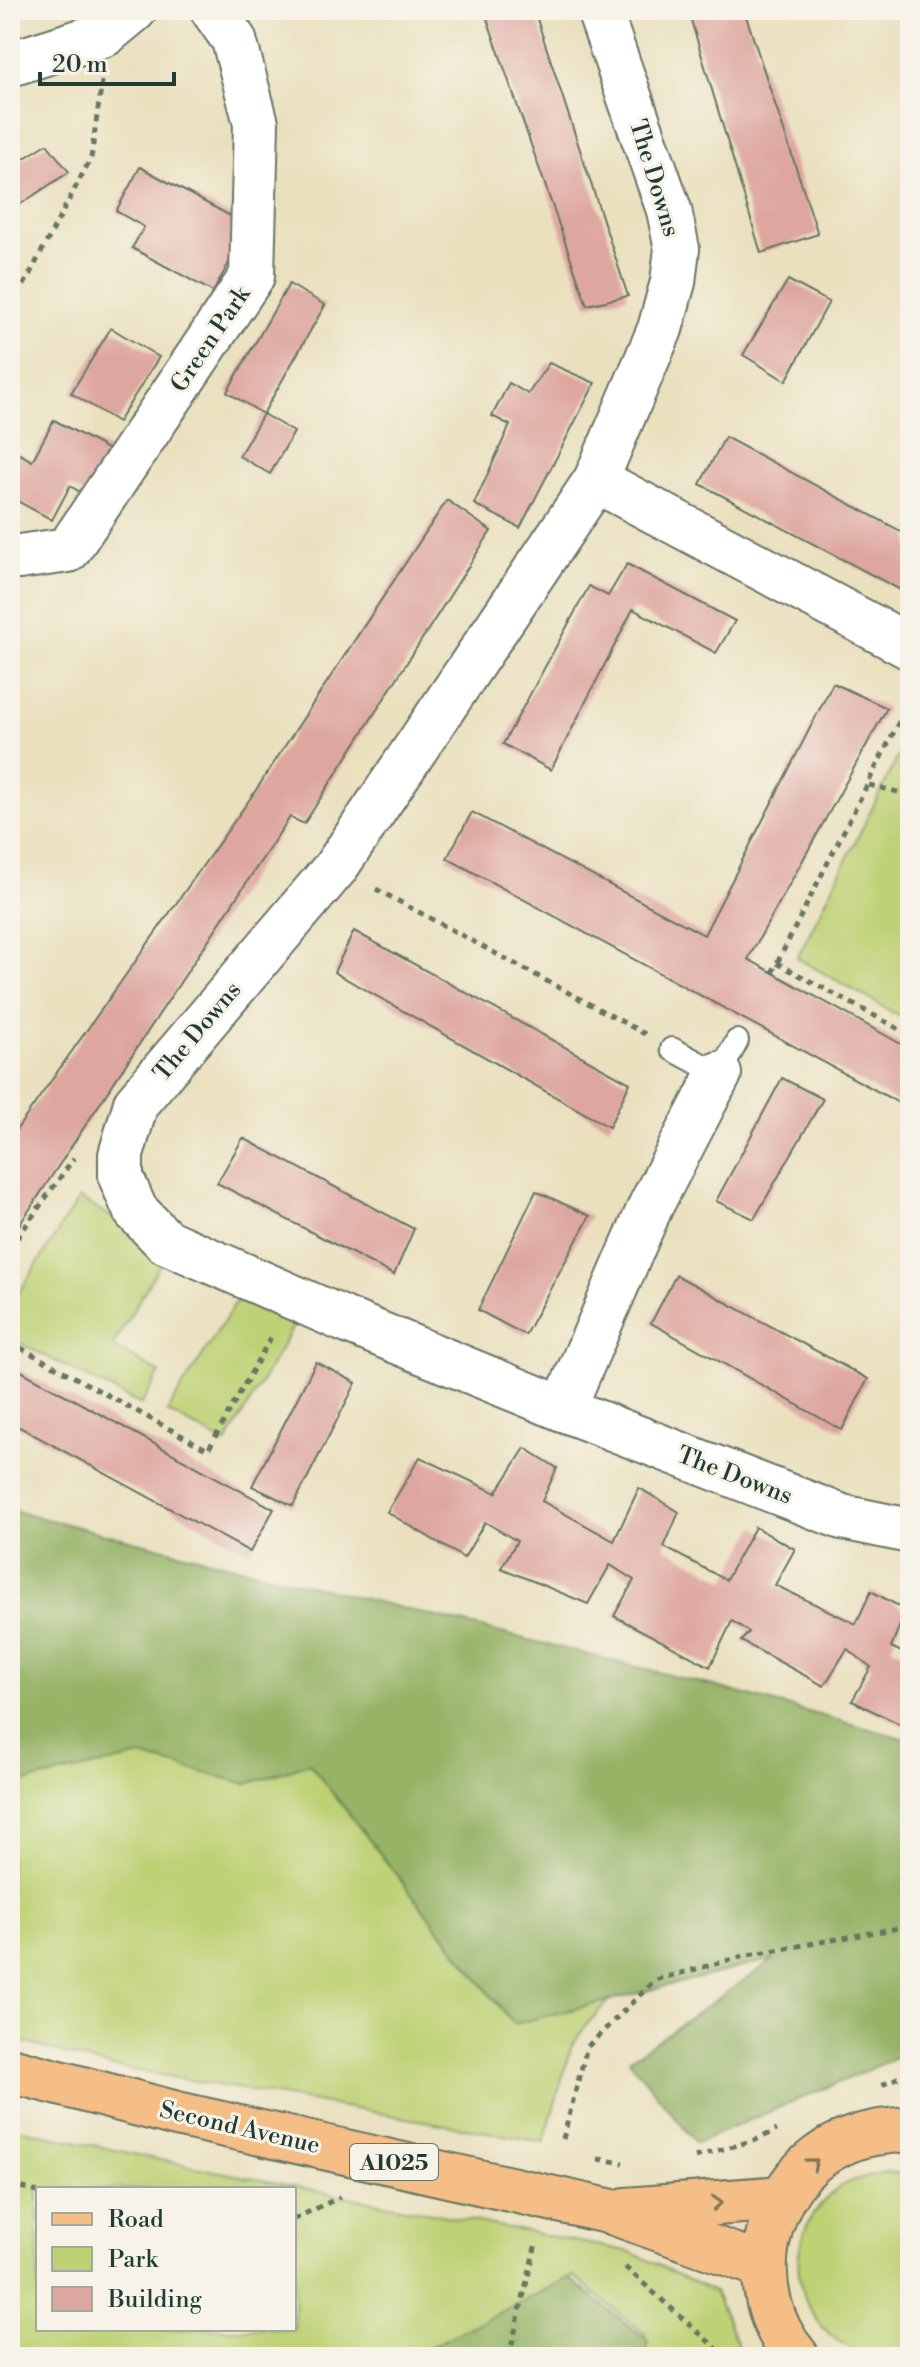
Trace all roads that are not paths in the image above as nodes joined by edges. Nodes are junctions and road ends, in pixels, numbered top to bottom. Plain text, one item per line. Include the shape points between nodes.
1 (134, 10) edge
2 (213, 10) edge
3 (599, 10) edge
4 (10, 64) edge
5 (596, 480) junction
6 (19, 557) dead end
7 (910, 647) edge
8 (672, 1049) road end
9 (728, 1058) joint
10 (563, 1409) junction
11 (910, 1531) edge
12 (10, 2070) edge
13 (910, 2129) edge
14 (782, 2198) junction
15 (612, 2212) junction
16 (763, 2266) junction
17 (797, 2357) edge

1 - 4 street via 105,34
2 - 6 street, Green Park via 234,40 256,123 252,276 68,550
3 - 5 street, The Downs via 669,210 677,249 660,329
5 - 7 street
5 - 10 street, The Downs via 336,867 136,1103 121,1155 121,1177 135,1210 165,1241
8 - 9 lane
9 - 10 street via 651,1205
10 - 11 street, The Downs via 842,1517
12 - 15 main road, Second Avenue / A1025 via 177,2114
14 -> 13 main road via 806,2168 836,2145 872,2132
15 -> 14 main road, Second Avenue / A1025
14 - 16 main road via 768,2231
15 - 16 main road, Second Avenue / A1025
16 - 17 main road via 774,2321

